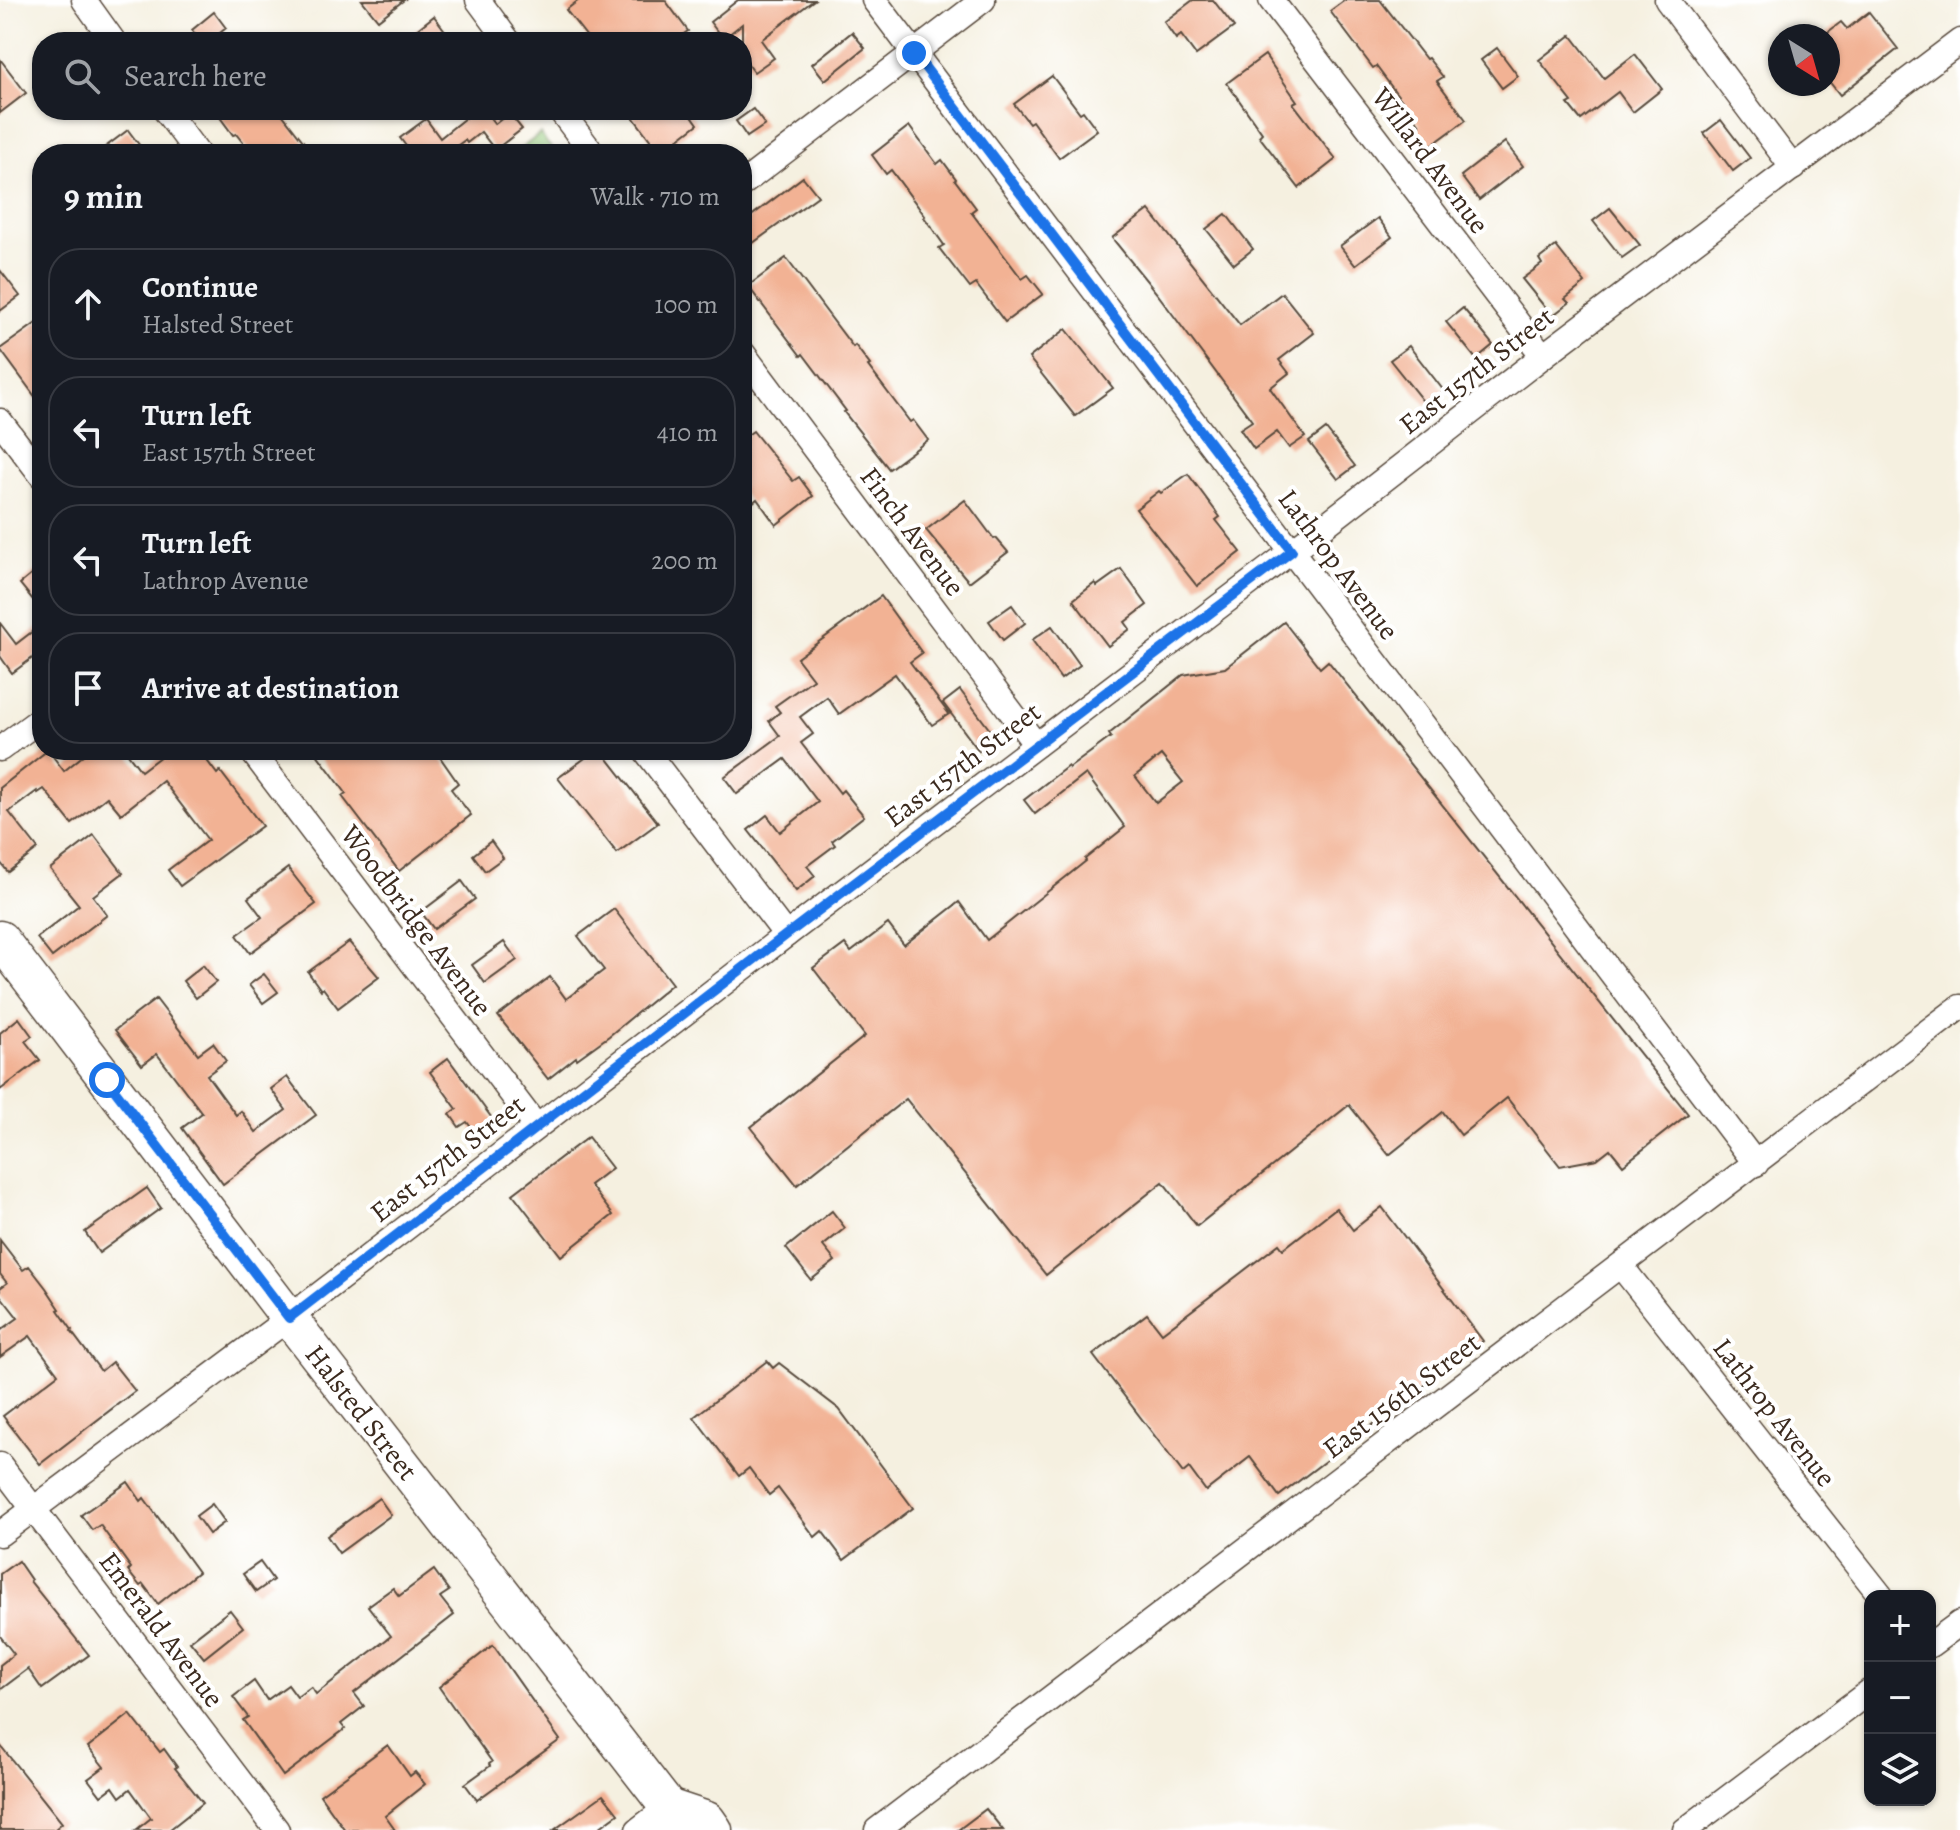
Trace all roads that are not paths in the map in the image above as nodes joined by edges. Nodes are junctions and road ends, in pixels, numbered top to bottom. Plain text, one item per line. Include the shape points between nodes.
1 (84, 0) edge
2 (478, 0) edge
3 (874, 0) edge
4 (983, 0) edge
5 (1271, 0) edge
6 (1667, 0) edge
7 (107, 32) edge
8 (502, 32) edge
9 (1960, 41) edge
10 (914, 53) junction
11 (172, 120) edge
12 (568, 120) edge
13 (190, 144) edge
14 (586, 144) edge
15 (1793, 168) junction
16 (752, 176) edge
17 (1543, 356) junction
18 (752, 365) edge
19 (0, 421) edge
20 (32, 463) edge
21 (1292, 551) junction
22 (32, 725) edge
23 (1036, 745) junction
24 (0, 749) edge
25 (259, 760) edge
26 (653, 760) edge
27 (786, 935) junction
28 (0, 939) edge
29 (1960, 1007) edge
30 (536, 1126) junction
31 (1756, 1164) junction
32 (1621, 1266) junction
33 (289, 1318) junction
34 (0, 1465) edge
35 (34, 1509) junction
36 (0, 1534) edge
37 (1876, 1590) edge
38 (1960, 1623) edge
39 (1936, 1641) edge
40 (1864, 1696) edge
41 (669, 1818) edge
42 (277, 1830) edge
43 (638, 1830) edge
44 (714, 1830) edge
45 (877, 1830) edge
46 (1685, 1830) edge

1 - 7 street
2 - 8 street
3 - 10 street, Lathrop Avenue
4 - 10 street
5 - 17 street, Willard Avenue
6 - 15 street
9 - 15 street, East 157th Street
10 - 16 street
10 - 21 street, Lathrop Avenue
11 - 13 street
12 - 14 street
15 - 17 street, East 157th Street
17 - 21 street, East 157th Street
18 - 23 street, Finch Avenue
19 - 20 street
21 - 23 street, East 157th Street
21 - 31 street, Lathrop Avenue
22 - 24 street
23 - 27 street, East 157th Street
25 - 30 street, Woodbridge Avenue
26 - 27 street
27 - 30 street, East 157th Street
28 - 33 main road, Halsted Street
29 - 31 street, East 156th Street
30 - 33 street, East 157th Street
31 - 32 street, East 156th Street
32 - 37 street, Lathrop Avenue
32 - 45 street, East 156th Street
33 - 35 street, East 157th Street
33 - 41 main road, Halsted Street
34 - 35 street, Emerald Avenue
35 - 36 street, East 157th Street
35 - 42 street, Emerald Avenue
38 - 39 street
40 - 46 street
41 - 43 street
41 - 44 main road via 707,1820

